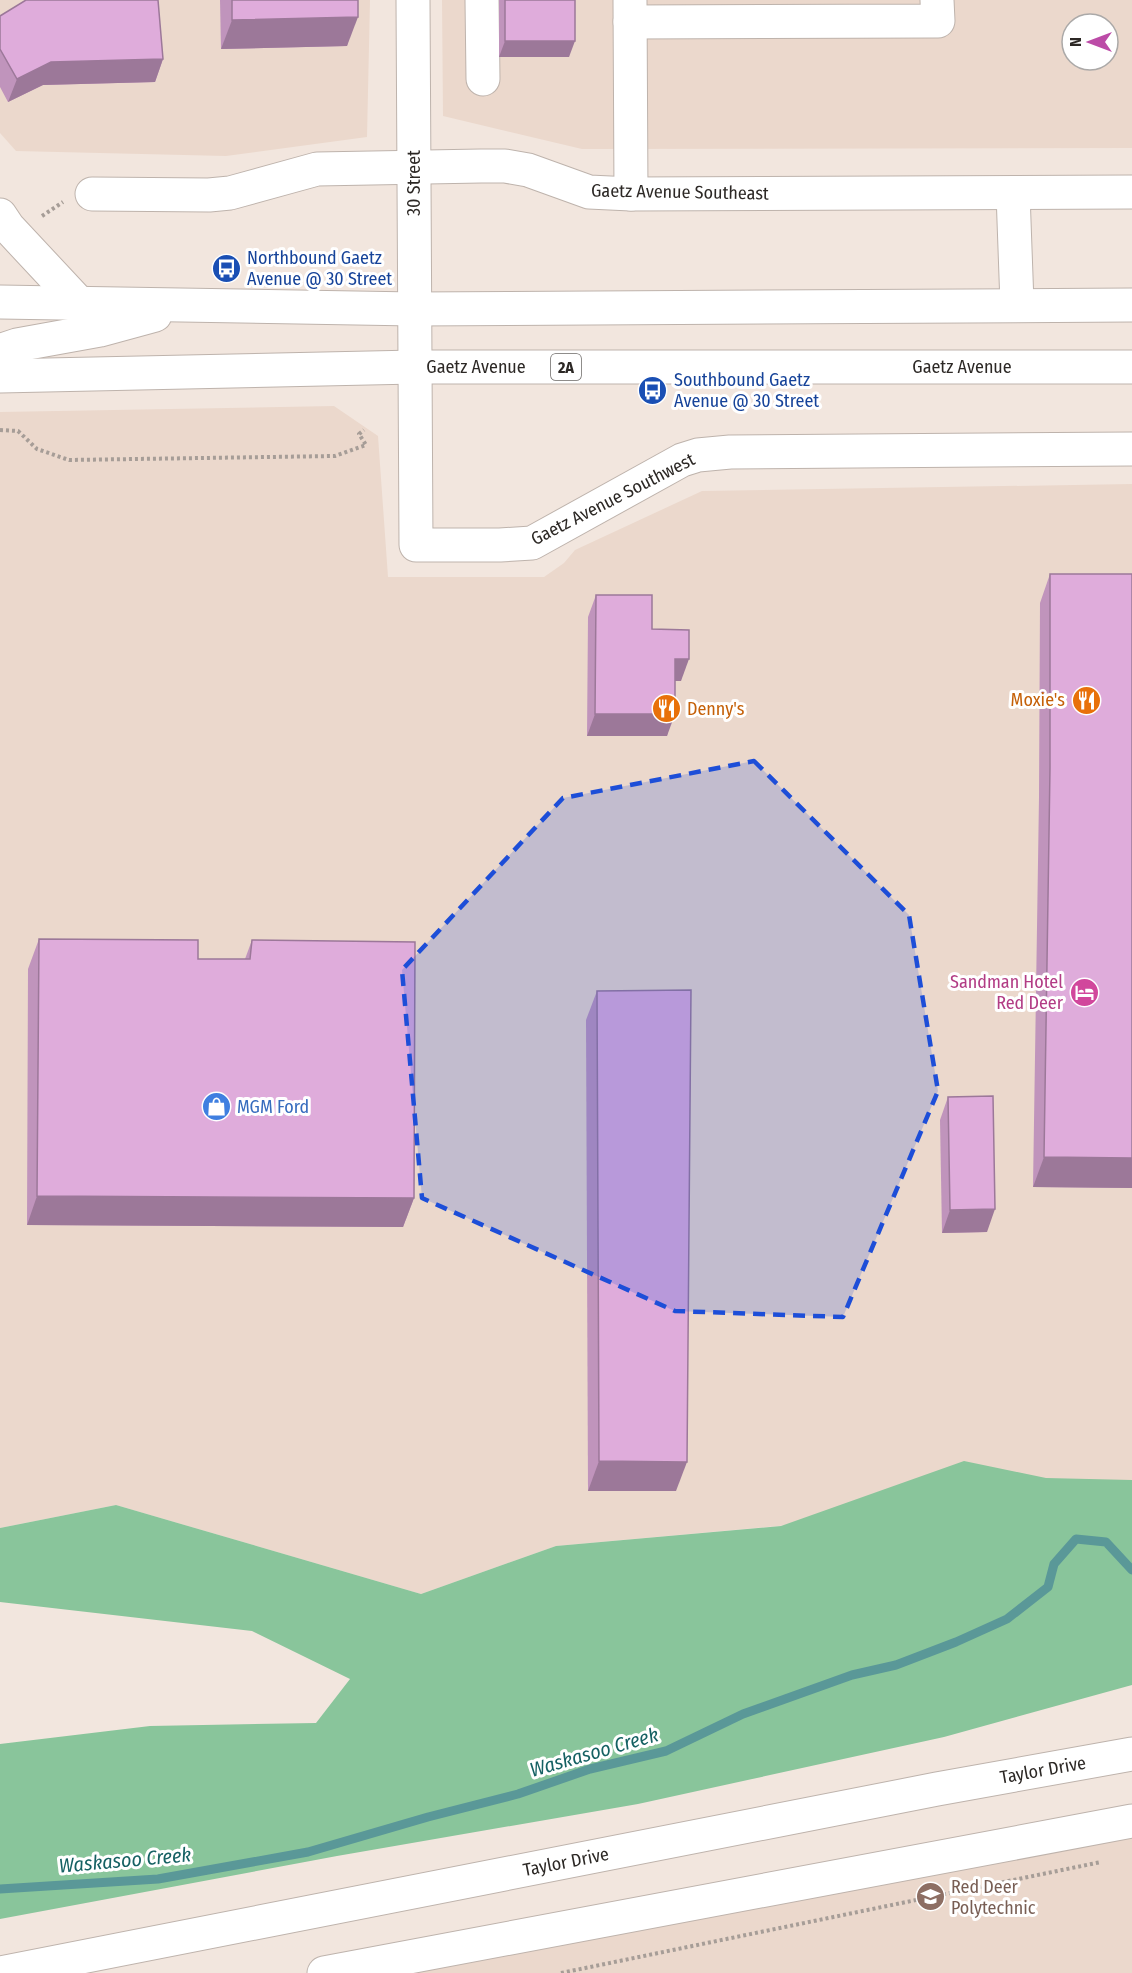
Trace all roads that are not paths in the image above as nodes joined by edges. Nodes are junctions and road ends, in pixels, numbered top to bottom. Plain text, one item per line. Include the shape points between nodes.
1 (413, 0) edge
2 (482, 0) edge
3 (937, 0) edge
4 (630, 11) edge
5 (696, 11) edge
6 (483, 79) dead end
7 (414, 168) junction
8 (1132, 192) edge
9 (1013, 193) junction
10 (92, 194) dead end
11 (632, 194) junction
12 (0, 215) edge
13 (0, 302) edge
14 (79, 303) junction
15 (1017, 304) junction
16 (1132, 304) edge
17 (185, 306) junction
18 (414, 309) junction
19 (0, 354) edge
20 (415, 367) junction
21 (1132, 367) edge
22 (0, 376) edge
23 (1132, 448) edge
24 (1132, 1754) edge
25 (1132, 1821) edge
26 (0, 1973) edge
27 (324, 1973) edge

1 - 7 main road, 30 Street
2 - 6 main road
3 - 5 main road via 938,21
4 - 5 main road
4 - 11 main road
7 - 10 main road, Gaetz Avenue Southeast via 317,169 209,195
7 - 11 main road, Gaetz Avenue Southeast via 505,166 589,192
7 - 18 main road, 30 Street
8 - 9 main road, Gaetz Avenue Southeast
9 - 11 main road, Gaetz Avenue Southeast
9 - 15 main road
12 - 14 main road
13 - 14 main road
14 - 17 main road
15 - 16 main road
15 - 18 main road
17 - 18 main road
17 - 19 main road via 100,330 17,345
18 - 20 main road, 30 Street
20 - 21 main road, Gaetz Avenue / 2A
20 - 22 main road, Gaetz Avenue / 2A
20 - 23 main road, Gaetz Avenue Southwest via 416,545 532,543 682,460 706,454
24 - 26 main road, Taylor Drive
25 - 27 main road

